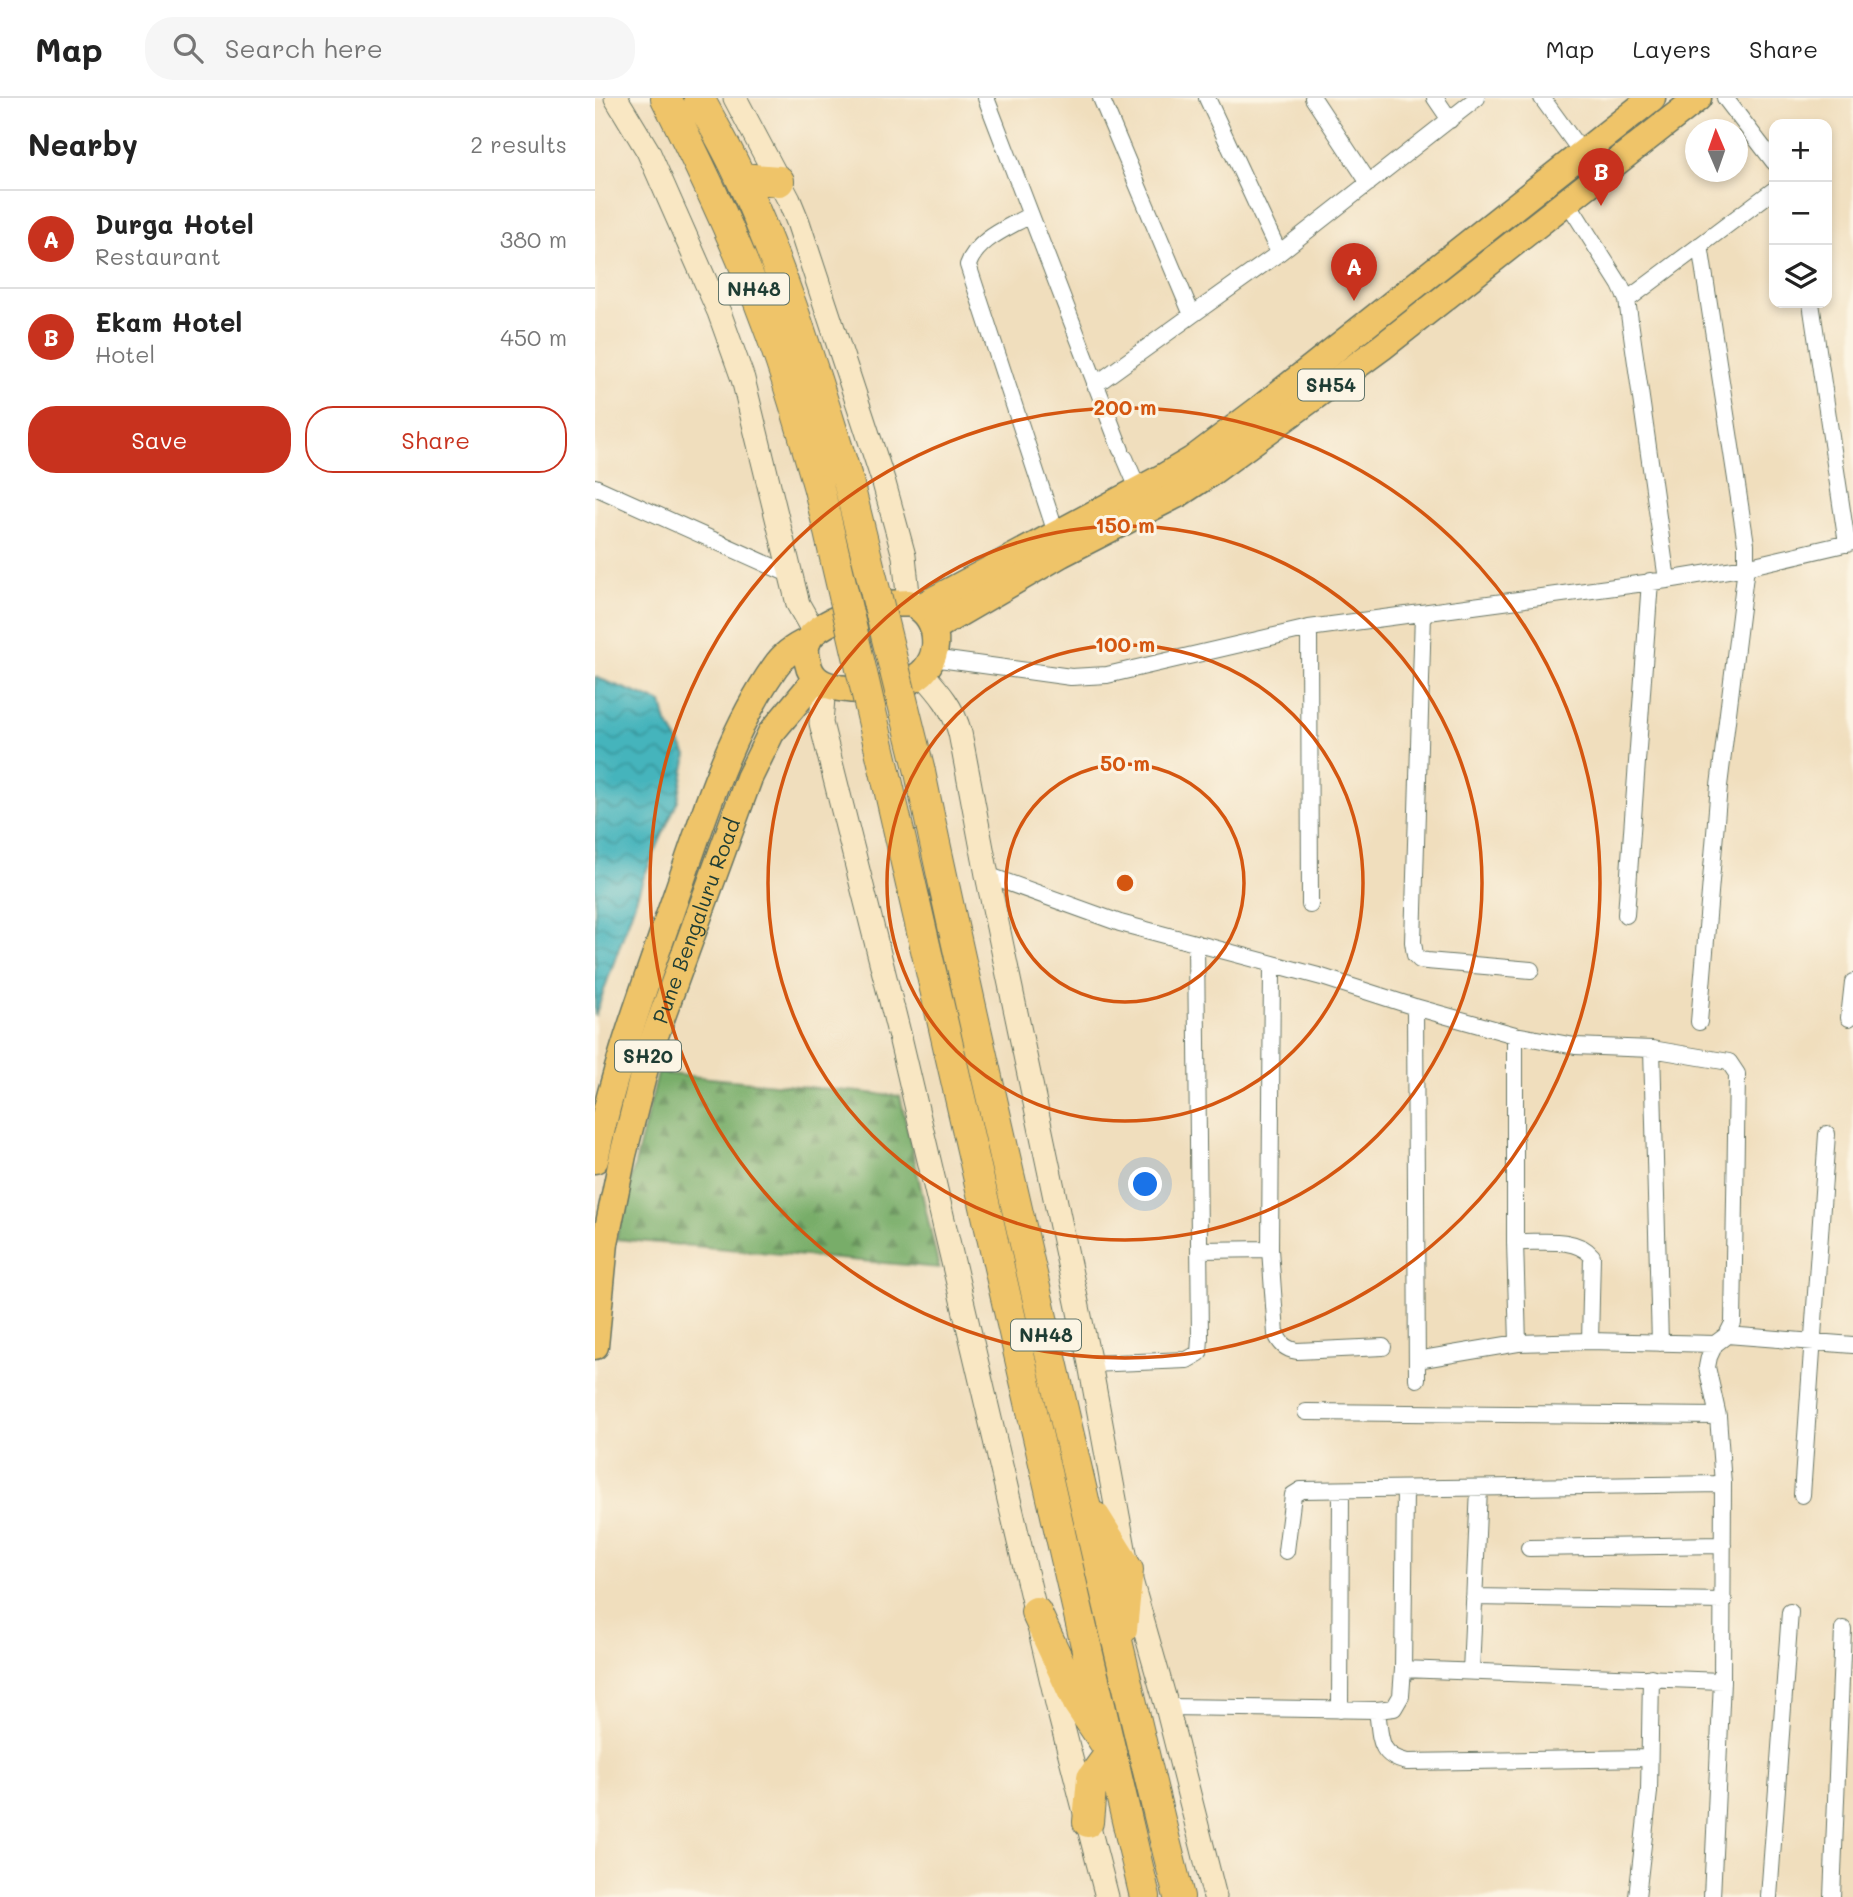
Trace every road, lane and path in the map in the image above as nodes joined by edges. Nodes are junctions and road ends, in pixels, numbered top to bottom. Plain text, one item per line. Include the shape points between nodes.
1 (616, 98) edge
2 (666, 98) edge
3 (699, 98) edge
4 (735, 98) edge
5 (986, 98) edge
6 (1101, 98) edge
7 (1207, 98) edge
8 (1313, 98) edge
9 (1435, 98) edge
10 (1478, 98) edge
11 (1542, 98) edge
12 (1652, 98) edge
13 (1698, 98) edge
14 (1725, 98) edge
15 (1450, 120) junction
16 (1582, 153) junction
17 (1769, 155) edge
18 (741, 178) junction
19 (779, 181) junction
20 (1369, 183) junction
21 (1769, 194) edge
22 (1567, 201) junction
23 (1520, 204) junction
24 (1030, 215) junction
25 (1537, 224) junction
26 (1700, 245) junction
27 (1279, 253) junction
28 (1627, 300) junction
29 (1812, 308) edge
30 (1192, 315) junction
31 (1095, 385) junction
32 (1264, 420) junction
33 (595, 487) edge
34 (1144, 500) junction
35 (1056, 533) junction
36 (1850, 543) edge
37 (1747, 567) junction
38 (791, 575) junction
39 (1659, 581) junction
40 (921, 613) junction
41 (1423, 614) junction
42 (1309, 628) junction
43 (811, 637) junction
44 (927, 666) junction
45 (820, 682) junction
46 (987, 875) junction
47 (1310, 905) dead end
48 (1626, 915) dead end
49 (1196, 943) junction
50 (1272, 964) junction
51 (1531, 970) dead end
52 (1853, 982) edge
53 (1415, 1007) junction
54 (1849, 1018) dead end
55 (1699, 1022) dead end
56 (1515, 1035) junction
57 (1652, 1049) junction
58 (1827, 1135) dead end
59 (595, 1160) edge
60 (1515, 1242) junction
61 (1269, 1249) junction
62 (1199, 1250) junction
63 (1721, 1340) junction
64 (1590, 1341) junction
65 (1813, 1342) junction
66 (1518, 1343) junction
67 (1660, 1343) junction
68 (1853, 1345) edge
69 (595, 1346) edge
70 (1383, 1347) dead end
71 (1417, 1360) junction
72 (1090, 1364) junction
73 (1417, 1378) dead end
74 (1306, 1412) dead end
75 (1718, 1416) junction
76 (1723, 1484) junction
77 (1479, 1488) junction
78 (1405, 1489) junction
79 (1341, 1490) junction
80 (1802, 1494) dead end
81 (1082, 1496) junction
82 (1723, 1545) junction
83 (1529, 1548) dead end
84 (1286, 1551) dead end
85 (1128, 1570) junction
86 (1474, 1597) junction
87 (1724, 1601) junction
88 (1036, 1612) junction
89 (1790, 1612) dead end
90 (1843, 1629) dead end
91 (1119, 1650) junction
92 (1403, 1669) junction
93 (1471, 1672) junction
94 (1651, 1677) junction
95 (1723, 1681) junction
96 (1167, 1707) junction
97 (1340, 1710) junction
98 (1377, 1710) junction
99 (1111, 1752) junction
100 (1649, 1758) junction
101 (1088, 1822) junction
102 (1107, 1897) edge
103 (1145, 1897) edge
104 (1179, 1897) edge
105 (1215, 1897) edge
106 (1637, 1897) edge
107 (1712, 1897) edge
108 (1769, 1897) edge
109 (1832, 1897) edge

1 - 38 street via 648,151 719,312 743,379
2 - 99 highway, NH48, bridge via 766,321 819,489
3 - 18 highway, NH48
4 - 19 street
5 - 24 street
6 - 30 street
7 - 27 street
8 - 20 street
9 - 15 street
10 - 15 street
11 - 16 street
12 - 16 main road, SH54
13 - 22 main road, SH54
14 - 17 street
15 - 20 street
16 - 23 main road, SH54
18 - 19 highway
18 - 81 highway, NH48, bridge via 799,327 848,481 921,772
19 - 40 street via 798,222 884,483
20 - 27 street
21 - 26 street
22 - 25 main road, SH54
22 - 28 street
23 - 25 main road
23 - 32 main road, SH54
24 - 31 street
24 - 35 street via 980,245 968,265
25 - 32 main road, SH54 via 1382,347
26 - 28 street
26 - 37 street
27 - 30 street
28 - 39 street
29 - 36 street
30 - 31 street
31 - 34 street
32 - 34 main road, SH54 via 1192,460
33 - 38 street
34 - 35 main road, SH54
34 - 40 main road, SH54 via 1039,566
35 - 40 main road, SH54
36 - 37 street
37 - 39 street
37 - 55 street via 1719,786
38 - 43 street
39 - 41 street
39 - 48 street
40 - 43 main road via 883,604 827,623
40 - 44 main road via 936,642
41 - 42 street
41 - 51 street via 1415,956 1427,961
42 - 44 street via 1107,675 1071,677
42 - 47 street
43 - 45 main road via 809,671
43 - 59 main road, Pune Bengaluru Road / SH20 via 776,665 751,705 726,761 621,1054
44 - 45 main road via 894,686 853,690
44 - 46 street via 954,713
45 - 69 main road, Pune Bengaluru Road / SH20 via 778,724 758,759 649,1052 605,1243
45 - 88 street via 823,731
46 - 49 street via 1120,923
46 - 72 street
49 - 50 street
49 - 62 street
50 - 53 street
50 - 61 street
52 - 54 street
53 - 56 street
53 - 71 street
56 - 57 street via 1575,1046
56 - 60 street
57 - 63 street via 1729,1062 1737,1074 1733,1323
57 - 67 street
58 - 65 street
60 - 64 street via 1574,1244 1585,1247 1592,1256
60 - 66 street
61 - 62 street
61 - 70 street via 1280,1343 1297,1351
62 - 72 street via 1199,1353 1187,1360
63 - 65 street
63 - 67 street
63 - 75 street via 1707,1367
64 - 66 street
64 - 67 street
65 - 68 street
65 - 80 street
66 - 71 street
71 - 73 street
72 - 85 street
74 - 75 street
75 - 76 street
76 - 77 street
76 - 82 street
77 - 78 street
77 - 86 street
78 - 79 street
78 - 92 street
79 - 84 street via 1301,1490 1293,1495
79 - 97 street
81 - 85 highway
81 - 91 highway, NH48
82 - 83 street
82 - 87 street
85 - 91 highway
85 - 96 street
86 - 87 street
86 - 93 street
87 - 95 street
88 - 99 highway via 1078,1703
88 - 101 street
89 - 108 street
90 - 109 street
91 - 104 highway, NH48
92 - 93 street
92 - 98 street via 1401,1696 1394,1708
93 - 94 street
94 - 95 street
94 - 100 street
95 - 107 street
96 - 97 street
96 - 105 street
97 - 98 street
98 - 100 street via 1383,1748 1392,1759 1407,1762
99 - 101 highway via 1092,1778
99 - 103 highway, NH48
100 - 106 street
101 - 102 street

